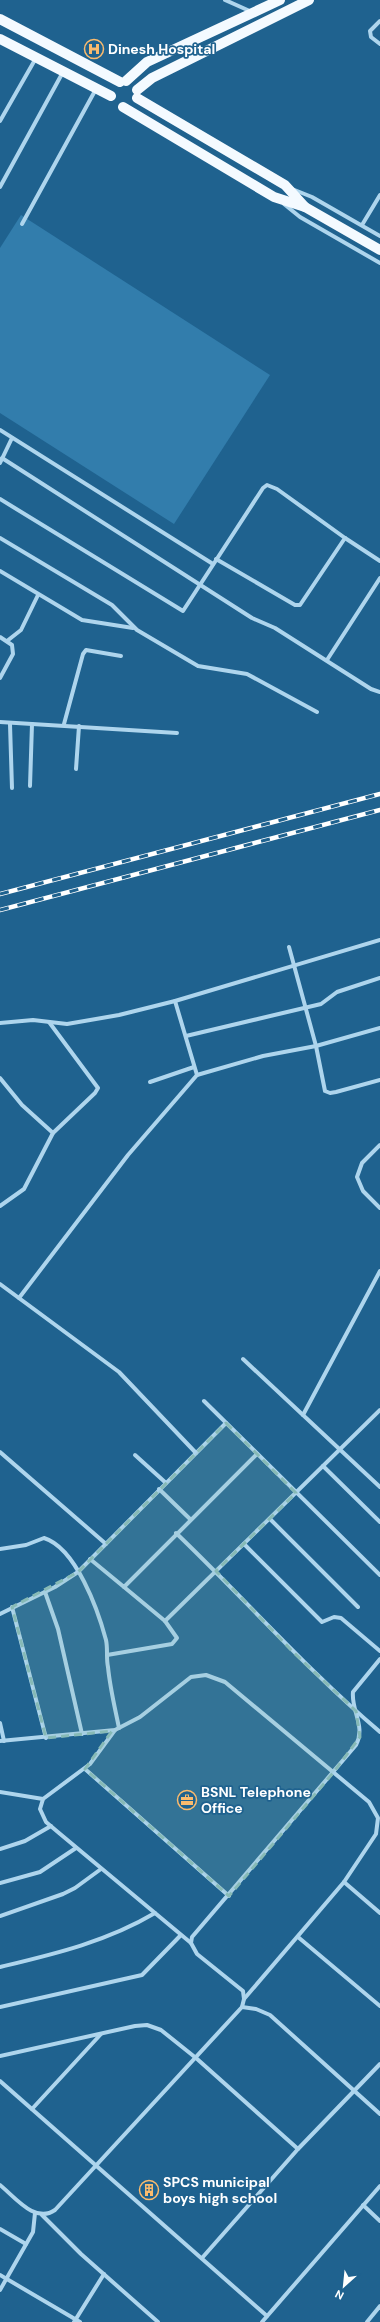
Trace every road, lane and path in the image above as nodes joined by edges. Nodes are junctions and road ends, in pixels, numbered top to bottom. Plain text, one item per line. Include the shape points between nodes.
1 (225, 0) edge
2 (280, 0) edge
3 (309, 0) edge
4 (249, 15) junction
5 (0, 19) edge
6 (380, 20) edge
7 (251, 29) junction
8 (0, 39) edge
9 (380, 44) edge
10 (36, 58) junction
11 (63, 72) junction
12 (123, 81) junction
13 (97, 89) junction
14 (137, 94) junction
15 (112, 96) junction
16 (123, 107) junction
17 (0, 121) edge
18 (0, 187) edge
19 (290, 189) junction
20 (380, 195) edge
21 (280, 200) junction
22 (307, 208) junction
23 (22, 224) dead end
24 (362, 225) junction
25 (380, 236) edge
26 (380, 250) edge
27 (380, 263) edge
28 (0, 430) edge
29 (12, 438) junction
30 (1, 461) edge
31 (0, 499) edge
32 (0, 538) edge
33 (345, 538) junction
34 (216, 559) junction
35 (380, 560) edge
36 (213, 564) junction
37 (0, 571) edge
38 (380, 578) edge
39 (201, 584) junction
40 (38, 595) junction
41 (133, 628) junction
42 (0, 637) edge
43 (7, 641) junction
44 (121, 656) dead end
45 (327, 660) junction
46 (0, 678) edge
47 (380, 692) edge
48 (317, 712) dead end
49 (0, 722) edge
50 (10, 724) junction
51 (32, 724) junction
52 (64, 724) junction
53 (79, 726) junction
54 (177, 732) dead end
55 (76, 769) dead end
56 (30, 786) dead end
57 (12, 788) dead end
58 (380, 940) edge
59 (289, 947) dead end
60 (295, 966) junction
61 (380, 978) edge
62 (175, 1001) junction
63 (305, 1008) junction
64 (49, 1022) junction
65 (0, 1023) edge
66 (380, 1028) edge
67 (186, 1036) junction
68 (316, 1046) junction
69 (194, 1067) junction
70 (197, 1075) junction
71 (0, 1078) edge
72 (380, 1080) edge
73 (150, 1082) dead end
74 (53, 1133) junction
75 (380, 1146) edge
76 (0, 1206) edge
77 (380, 1208) edge
78 (380, 1271) edge
79 (378, 1279) edge
80 (0, 1284) edge
81 (19, 1298) junction
82 (243, 1359) dead end
83 (204, 1401) dead end
84 (380, 1410) edge
85 (303, 1415) junction
86 (226, 1423) junction
87 (340, 1449) junction
88 (0, 1452) edge
89 (196, 1453) junction
90 (257, 1454) junction
91 (135, 1455) dead end
92 (323, 1466) junction
93 (166, 1483) junction
94 (380, 1487) edge
95 (159, 1489) junction
96 (296, 1493) junction
97 (190, 1519) junction
98 (270, 1519) junction
99 (380, 1522) edge
100 (176, 1533) junction
101 (106, 1544) junction
102 (244, 1544) junction
103 (0, 1549) edge
104 (90, 1559) junction
105 (216, 1571) junction
106 (78, 1572) junction
107 (380, 1574) edge
108 (124, 1587) junction
109 (45, 1592) junction
110 (12, 1607) junction
111 (358, 1607) dead end
112 (0, 1614) edge
113 (165, 1621) junction
114 (380, 1651) edge
115 (107, 1655) junction
116 (380, 1659) edge
117 (356, 1711) junction
118 (0, 1723) edge
119 (119, 1728) junction
120 (115, 1730) junction
121 (380, 1732) edge
122 (82, 1734) junction
123 (46, 1738) junction
124 (2, 1741) edge
125 (85, 1769) junction
126 (333, 1773) junction
127 (0, 1792) edge
128 (43, 1799) junction
129 (379, 1819) edge
130 (51, 1826) junction
131 (76, 1848) junction
132 (0, 1849) edge
133 (102, 1869) junction
134 (344, 1882) junction
135 (0, 1883) edge
136 (229, 1896) junction
137 (155, 1913) junction
138 (380, 1913) edge
139 (0, 1916) edge
140 (180, 1936) junction
141 (298, 1937) junction
142 (191, 1943) junction
143 (0, 1967) edge
144 (244, 1999) junction
145 (380, 2006) edge
146 (0, 2007) edge
147 (242, 2007) junction
148 (102, 2033) junction
149 (0, 2056) edge
150 (196, 2058) junction
151 (380, 2064) edge
152 (0, 2081) edge
153 (354, 2092) junction
154 (32, 2109) junction
155 (380, 2114) edge
156 (298, 2149) junction
157 (97, 2165) junction
158 (0, 2185) edge
159 (380, 2186) edge
160 (363, 2205) junction
161 (35, 2213) junction
162 (42, 2215) junction
163 (380, 2221) edge
164 (0, 2229) edge
165 (26, 2244) junction
166 (202, 2258) junction
167 (104, 2274) junction
168 (0, 2275) edge
169 (7, 2279) junction
170 (0, 2290) edge
171 (380, 2306) edge
172 (267, 2316) junction
173 (76, 2321) edge
174 (158, 2322) edge
175 (262, 2322) edge
176 (367, 2322) edge

1 - 4 street
2 - 4 main road
3 - 7 main road
4 - 7 main road
4 - 12 main road via 147,62
5 - 12 main road
6 - 9 street via 370,31 371,37
7 - 14 main road via 152,78
8 - 10 main road
10 - 11 main road
10 - 17 street
11 - 13 main road
11 - 18 street
12 - 14 main road via 133,84
12 - 15 main road via 112,88
13 - 15 main road
13 - 23 street
14 - 16 main road via 130,106
14 - 19 main road
15 - 16 main road via 115,103
16 - 21 main road
19 - 22 main road
19 - 24 street via 312,197
20 - 24 street
21 - 22 main road
21 - 27 street via 296,214
22 - 26 main road
24 - 25 street
28 - 29 street
29 - 30 street
29 - 36 street
30 - 39 street
31 - 39 street via 180,611 186,609
32 - 41 street via 112,605
33 - 34 street via 300,605 295,605
33 - 34 street via 277,489 267,485
33 - 35 street
34 - 36 street
36 - 39 street
37 - 40 street
38 - 45 street
39 - 45 street via 252,618 276,628
40 - 41 street via 82,620
40 - 43 street via 21,630
41 - 48 street via 198,666 247,674
42 - 43 street
43 - 46 street via 12,645 13,654
44 - 52 street via 86,650
45 - 47 street
49 - 50 street
50 - 51 street
50 - 57 street
51 - 52 street
51 - 56 street
52 - 53 street
53 - 54 street
53 - 55 street
58 - 60 street
59 - 60 street
60 - 62 street
60 - 63 street
61 - 63 street via 337,992 321,1004
62 - 64 street via 72,1024
62 - 67 street
63 - 67 street
63 - 68 street
64 - 65 street via 24,1020
64 - 74 street via 98,1088
66 - 68 street
67 - 69 street
68 - 70 street via 264,1056
68 - 72 street via 325,1091 336,1092
69 - 70 street
69 - 73 street
70 - 81 street via 128,1155
71 - 74 street via 22,1105
74 - 76 street via 28,1184
75 - 77 street via 362,1163 357,1177 363,1191
78 - 79 street
79 - 85 street
80 - 81 street
81 - 89 street via 119,1372
82 - 85 street
83 - 86 street
84 - 87 street
85 - 87 street
86 - 89 street
86 - 90 street
87 - 92 street
87 - 94 street
88 - 101 street
89 - 93 street
90 - 96 street
90 - 97 street
91 - 93 street
92 - 96 street
92 - 99 street
93 - 95 street
95 - 97 street
95 - 101 street
96 - 98 street
96 - 107 street
97 - 100 street
98 - 102 street
98 - 111 street
100 - 105 street
100 - 108 street
101 - 104 street
102 - 105 street
102 - 114 street via 322,1622 334,1617 340,1618
103 - 106 street via 26,1545 44,1538 68,1555
104 - 106 street
104 - 108 street
105 - 113 street
105 - 117 street via 293,1652
106 - 109 street
106 - 115 street via 106,1640
108 - 113 street
109 - 110 street
109 - 122 street via 58,1629
110 - 112 street
110 - 123 street
113 - 115 street via 176,1634 176,1642
115 - 119 street
116 - 117 street via 353,1692
117 - 121 street
117 - 126 street via 360,1737
118 - 124 street
119 - 120 street
119 - 126 street via 140,1717 191,1677 210,1676 225,1682
120 - 122 street
120 - 125 street
122 - 123 street
123 - 124 street
125 - 128 street
125 - 136 street
126 - 129 street via 369,1802
126 - 136 street
127 - 128 street
128 - 130 street via 40,1809 42,1816
129 - 134 street via 376,1834
130 - 131 street
130 - 132 street via 25,1841
131 - 133 street
131 - 135 street via 40,1872
133 - 137 street
133 - 139 street via 63,1894
134 - 138 street
134 - 141 street
136 - 142 street via 195,1932
137 - 140 street
137 - 143 street via 119,1933 79,1947
140 - 142 street
140 - 146 street via 142,1975
141 - 144 street
141 - 145 street
142 - 144 street via 197,1954 243,1991
144 - 147 street
147 - 150 street
147 - 153 street via 270,2015
148 - 149 street
148 - 150 street via 141,2025 154,2026
148 - 154 street
150 - 156 street
150 - 157 street
151 - 153 street
152 - 154 street
153 - 155 street
153 - 156 street
154 - 157 street
156 - 166 street
157 - 162 street via 55,2210
157 - 166 street
158 - 161 street
159 - 160 street
160 - 163 street
160 - 172 street
161 - 162 street
161 - 165 street via 35,2227
162 - 167 street
164 - 165 street
165 - 169 street
166 - 172 street
167 - 173 street
167 - 174 street
168 - 169 street
169 - 170 street
169 - 173 street
171 - 176 street
172 - 175 street

